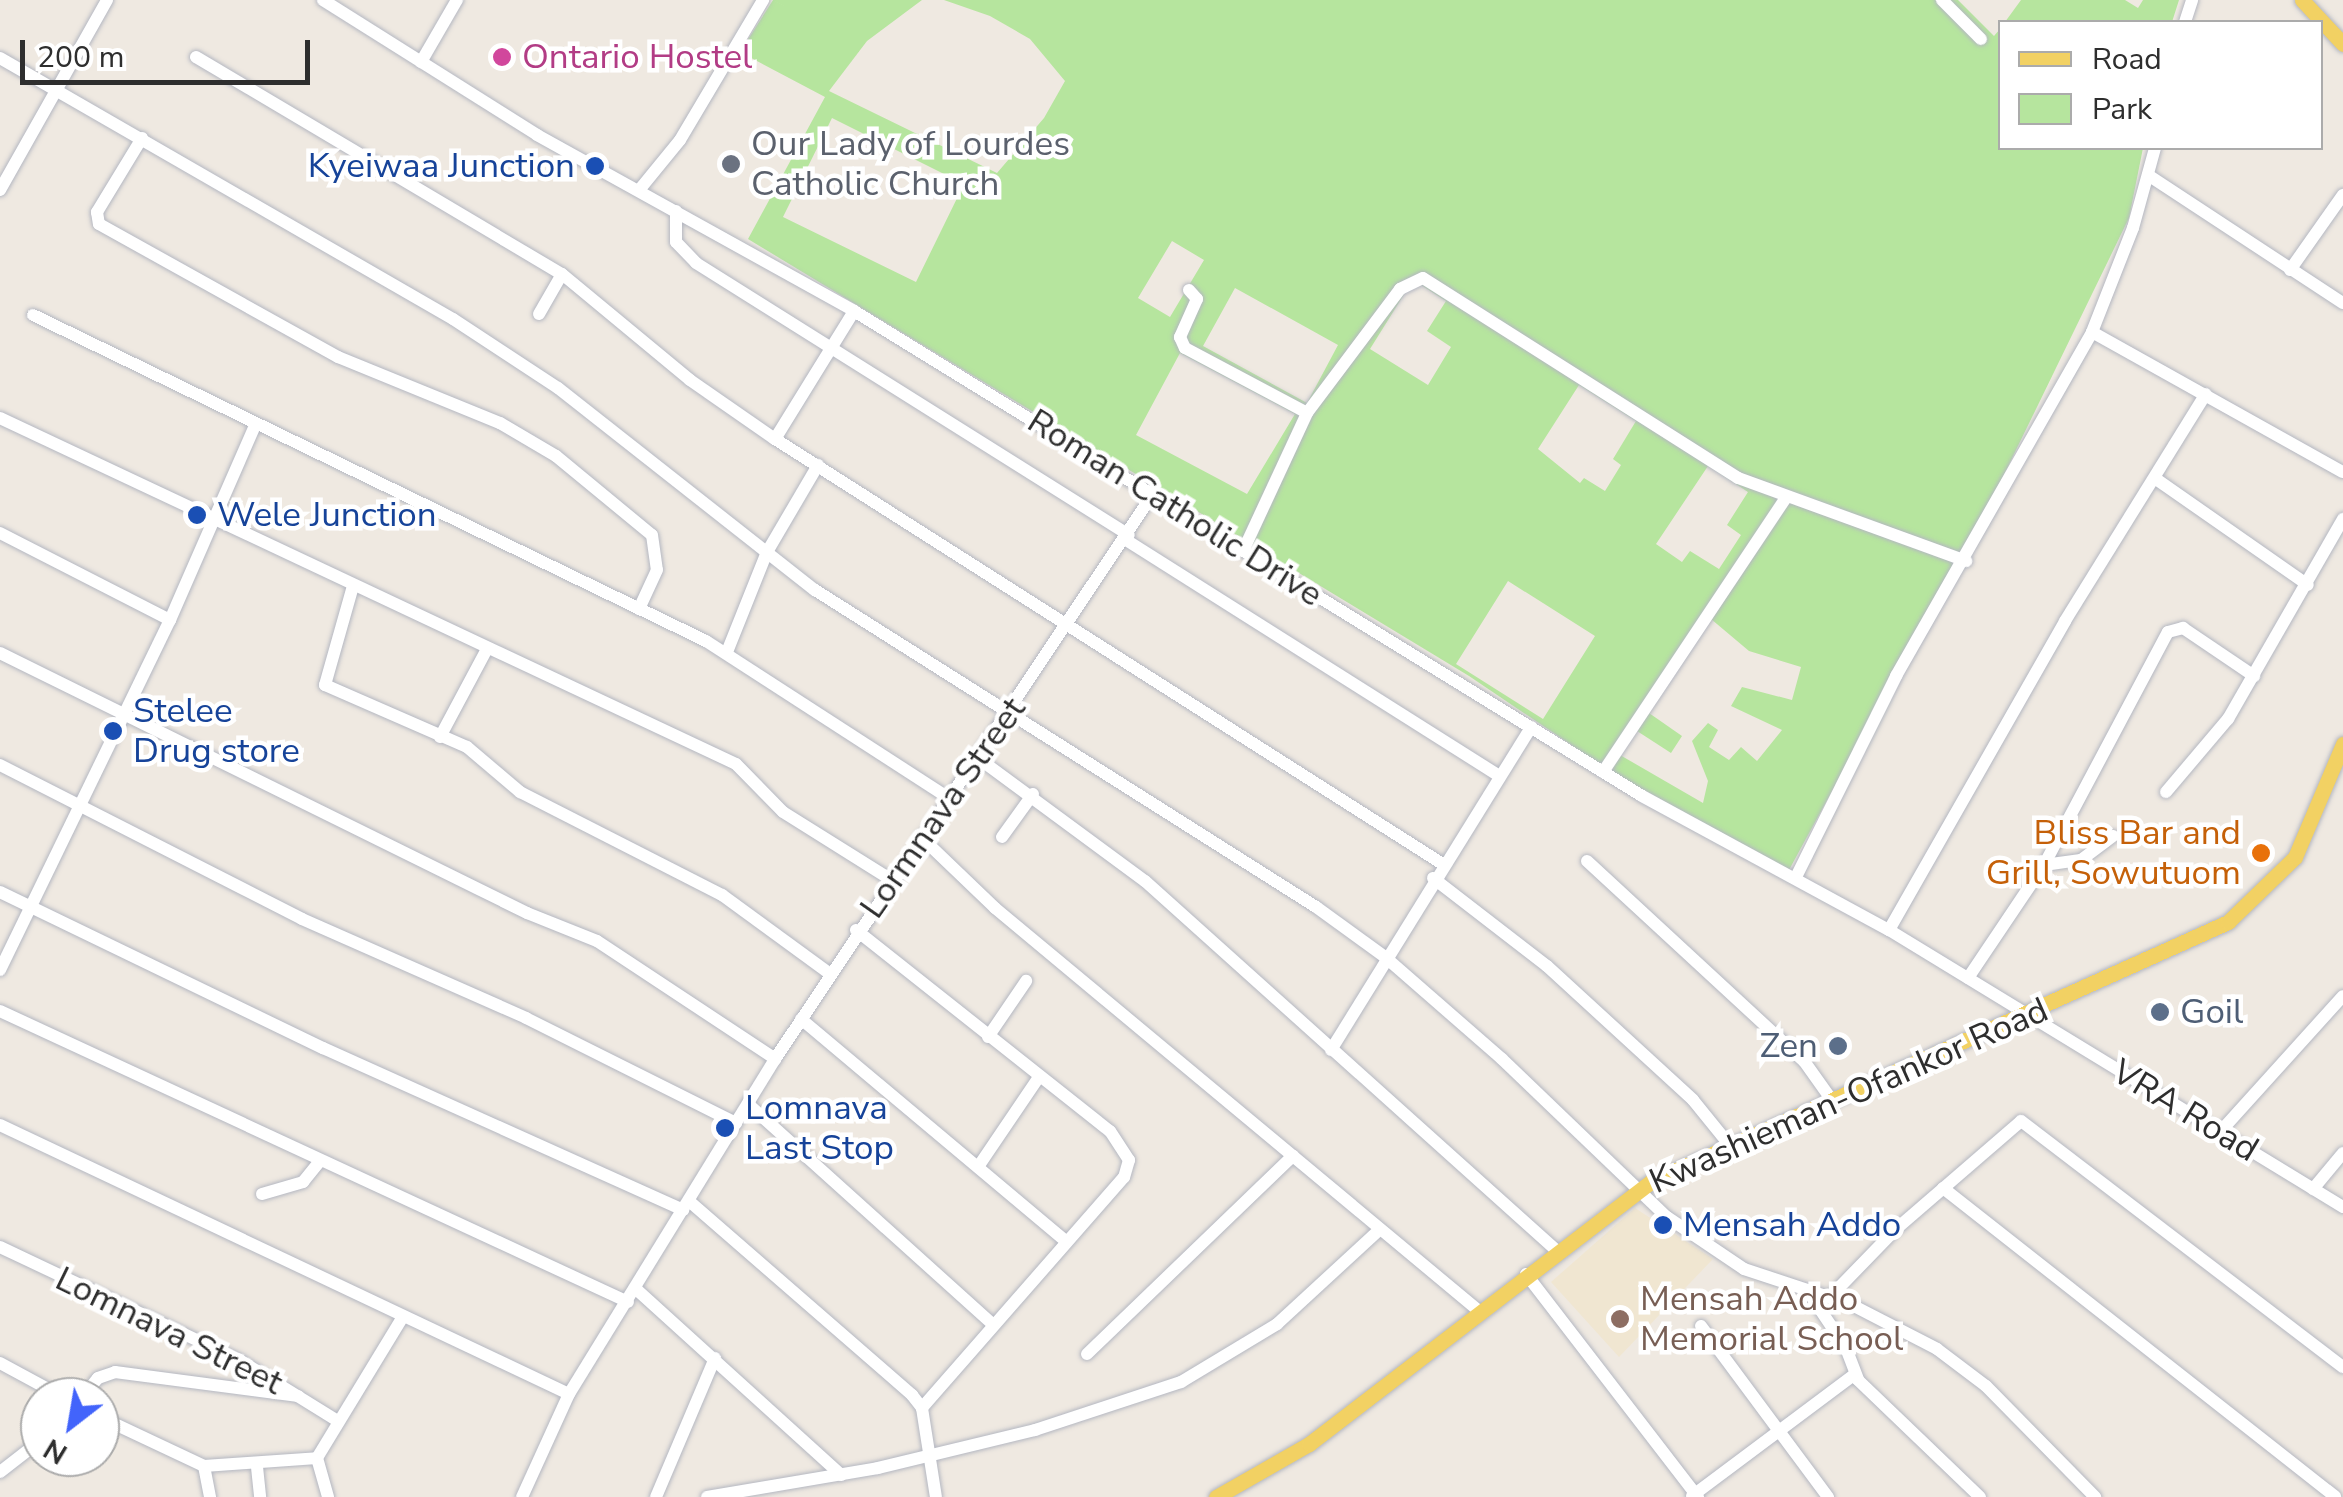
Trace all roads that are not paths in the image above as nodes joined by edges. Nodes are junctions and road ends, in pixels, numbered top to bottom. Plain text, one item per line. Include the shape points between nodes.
1 (107, 0) edge
2 (324, 0) edge
3 (457, 0) edge
4 (763, 0) edge
5 (1942, 0) edge
6 (2302, 0) edge
7 (2321, 20) edge
8 (2323, 23) edge
9 (1981, 38) dead end
10 (2343, 44) edge
11 (196, 57) dead end
12 (0, 58) edge
13 (421, 62) junction
14 (57, 88) junction
15 (142, 138) junction
16 (2154, 150) edge
17 (2148, 175) junction
18 (640, 189) junction
19 (0, 190) edge
20 (2343, 194) edge
21 (676, 210) junction
22 (2290, 270) junction
23 (562, 274) junction
24 (1189, 290) dead end
25 (2343, 303) edge
26 (854, 312) junction
27 (539, 314) dead end
28 (33, 315) dead end
29 (2092, 332) junction
30 (831, 346) junction
31 (2206, 394) junction
32 (1307, 413) junction
33 (0, 418) edge
34 (255, 425) junction
35 (775, 438) junction
36 (818, 466) junction
37 (2343, 472) edge
38 (2156, 479) junction
39 (1152, 494) junction
40 (1785, 499) junction
41 (2343, 518) edge
42 (214, 520) junction
43 (0, 532) edge
44 (1127, 537) junction
45 (1243, 551) junction
46 (767, 552) junction
47 (1966, 561) junction
48 (2308, 585) junction
49 (353, 586) junction
50 (639, 609) junction
51 (170, 620) junction
52 (1072, 624) junction
53 (487, 649) junction
54 (727, 652) junction
55 (0, 653) edge
56 (2254, 676) junction
57 (1012, 710) junction
58 (124, 714) junction
59 (1531, 727) junction
60 (440, 737) junction
61 (2343, 744) edge
62 (978, 758) junction
63 (0, 765) edge
64 (1603, 772) junction
65 (1500, 776) junction
66 (2166, 792) dead end
67 (1033, 794) junction
68 (950, 798) junction
69 (79, 806) junction
70 (2113, 836) dead end
71 (921, 837) junction
72 (1002, 837) dead end
73 (1587, 860) dead end
74 (1441, 863) junction
75 (2044, 865) junction
76 (1796, 877) junction
77 (1433, 878) junction
78 (890, 880) junction
79 (0, 892) edge
80 (30, 908) junction
81 (856, 930) junction
82 (1888, 930) junction
83 (1386, 957) junction
84 (0, 970) edge
85 (829, 974) junction
86 (1968, 978) junction
87 (1026, 981) dead end
88 (2343, 996) edge
89 (0, 1011) edge
90 (2027, 1016) junction
91 (801, 1019) junction
92 (988, 1038) junction
93 (1331, 1050) junction
94 (775, 1059) junction
95 (1039, 1077) junction
96 (1831, 1099) junction
97 (748, 1104) junction
98 (736, 1123) junction
99 (0, 1124) edge
100 (2220, 1132) junction
101 (1728, 1143) junction
102 (2343, 1152) edge
103 (1293, 1156) junction
104 (320, 1162) junction
105 (978, 1167) junction
106 (1942, 1188) junction
107 (2312, 1189) junction
108 (1633, 1192) junction
109 (262, 1194) dead end
110 (686, 1205) junction
111 (2343, 1207) edge
112 (1378, 1232) junction
113 (1066, 1241) junction
114 (0, 1247) edge
115 (1556, 1250) junction
116 (1526, 1274) junction
117 (636, 1290) junction
118 (1807, 1290) junction
119 (1830, 1297) junction
120 (628, 1302) junction
121 (1479, 1311) junction
122 (401, 1320) junction
123 (992, 1324) junction
124 (1701, 1326) dead end
125 (1087, 1354) dead end
126 (715, 1358) junction
127 (2343, 1367) edge
128 (1854, 1374) junction
129 (101, 1377) edge
130 (569, 1394) junction
131 (300, 1396) junction
132 (922, 1408) junction
133 (336, 1420) junction
134 (120, 1426) edge
135 (1777, 1429) junction
136 (928, 1455) junction
137 (20, 1456) edge
138 (318, 1458) junction
139 (204, 1466) junction
140 (257, 1467) junction
141 (0, 1472) edge
142 (841, 1475) junction
143 (1695, 1496) edge
144 (210, 1497) edge
145 (260, 1497) edge
146 (328, 1497) edge
147 (522, 1497) edge
148 (656, 1497) edge
149 (708, 1497) edge
150 (936, 1497) edge
151 (1216, 1497) edge
152 (1828, 1497) edge
153 (1980, 1497) edge
154 (2095, 1497) edge
155 (2335, 1497) edge

1 - 14 street
2 - 13 street, Roman Catholic Drive
3 - 13 street
4 - 18 street via 680,140
5 - 9 street
6 - 7 main road
8 - 10 main road
11 - 23 street
12 - 14 street
13 - 18 street, Roman Catholic Drive
14 - 15 street
14 - 19 street
15 - 46 street via 527,368
15 - 50 street via 98,212 99,224 338,357 500,423 556,456 650,532 657,570
16 - 17 street
17 - 22 street
17 - 29 street
18 - 21 street, Roman Catholic Drive
20 - 22 street
21 - 26 street, Roman Catholic Drive
21 - 30 street via 680,251
22 - 25 street
23 - 27 street
23 - 35 street via 690,380
24 - 32 street via 1197,299 1180,337 1185,348
26 - 30 street
26 - 39 street, Roman Catholic Drive
28 - 34 street
29 - 31 street
29 - 47 street
30 - 35 street
30 - 44 street
31 - 37 street
31 - 38 street
32 - 40 street via 1400,289 1423,278 1738,478
32 - 45 street
33 - 42 street
34 - 42 street
34 - 50 street
35 - 36 street
36 - 46 street
36 - 52 street
38 - 48 street
38 - 82 street via 2064,621
39 - 44 street, Lormnava Street
39 - 45 street, Roman Catholic Drive
40 - 47 street
40 - 64 street
41 - 48 street
42 - 49 street
42 - 51 street
43 - 51 street
44 - 52 street, Lormnava Street
44 - 65 street
45 - 59 street, Roman Catholic Drive
46 - 54 street
46 - 57 street via 815,590
47 - 76 street via 1896,676
48 - 56 street
49 - 53 street
49 - 60 street via 323,683
50 - 54 street
51 - 58 street
52 - 57 street, Lormnava Street
52 - 74 street
53 - 60 street
53 - 78 street via 736,764 783,812
54 - 68 street
55 - 58 street
56 - 66 street via 2214,740
56 - 75 street via 2183,628 2168,632
57 - 62 street, Lormnava Street
57 - 83 street
58 - 69 street
58 - 94 street via 527,913 597,941
59 - 64 street, Roman Catholic Drive
59 - 65 street
60 - 85 street via 478,754 520,792 722,896
61 - 90 main road, Kwashieman-Ofankor Road via 2295,856 2244,912
62 - 67 street
62 - 68 street, Lormnava Street
63 - 69 street
64 - 76 street, Roman Catholic Drive
65 - 74 street
67 - 72 street
67 - 93 street via 1145,882
68 - 71 street, Lormnava Street
69 - 80 street
69 - 98 street
70 - 75 street via 2081,860
71 - 78 street, Lormnava Street
71 - 103 street via 995,908
73 - 96 street via 1804,1061
74 - 77 street
75 - 86 street
76 - 82 street, Roman Catholic Drive
77 - 83 street
77 - 101 street via 1547,966 1693,1100
78 - 81 street, Lormnava Street
79 - 80 street
80 - 84 street
80 - 110 street
81 - 85 street, Lormnava Street
81 - 92 street
82 - 86 street, Roman Catholic Drive
83 - 93 street
83 - 108 street via 1592,1140
85 - 91 street, Lormnava Street
86 - 90 street, Roman Catholic Drive
87 - 92 street
88 - 100 street
89 - 104 street
90 - 96 main road, Kwashieman-Ofankor Road
90 - 100 street, VRA Road
91 - 94 street, Lormnava Street
91 - 105 street
92 - 95 street
93 - 115 street
94 - 97 street, Lormnava Street
95 - 105 street
95 - 113 street via 1110,1131 1129,1160 1124,1176
96 - 101 main road, Kwashieman-Ofankor Road
97 - 98 street, Lormnava Street
97 - 123 street
98 - 110 street, Lormnava Street
99 - 122 street
100 - 107 street, VRA Road
101 - 108 main road, Kwashieman-Ofankor Road
102 - 107 street
103 - 112 street
103 - 125 street
104 - 109 street via 303,1182
104 - 120 street
105 - 113 street
106 - 119 street
106 - 127 street via 2022,1121
106 - 155 street
107 - 111 street, VRA Road
108 - 115 main road, Kwashieman-Ofankor Road
108 - 118 street via 1721,1256
110 - 117 street, Lormnava Street
110 - 132 street via 850,1338
112 - 121 street
112 - 136 street via 1277,1324 1214,1368 1116,1407
113 - 123 street
114 - 131 street, Lomnava Street via 241,1361
115 - 116 main road, Kwashieman-Ofankor Road
116 - 121 main road, Kwashieman-Ofankor Road
116 - 143 street
117 - 120 street, Lormnava Street
117 - 126 street
118 - 119 street
118 - 128 street via 1846,1348
119 - 154 street via 1892,1323 1958,1364
120 - 130 street, Lormnava Street
121 - 151 main road, Kwashieman-Ofankor Road via 1309,1444
122 - 130 street
122 - 133 street
123 - 132 street
124 - 135 street
126 - 142 street
126 - 148 street
128 - 135 street
128 - 153 street
129 - 131 street via 114,1372
130 - 147 street, Lormnava Street
131 - 133 street, Lomnava Street
132 - 136 street
133 - 138 street
134 - 139 street
135 - 143 street
135 - 152 street
136 - 142 street
136 - 150 street
137 - 141 street
138 - 140 street
138 - 146 street
139 - 140 street
139 - 144 street
140 - 145 street
142 - 149 street

